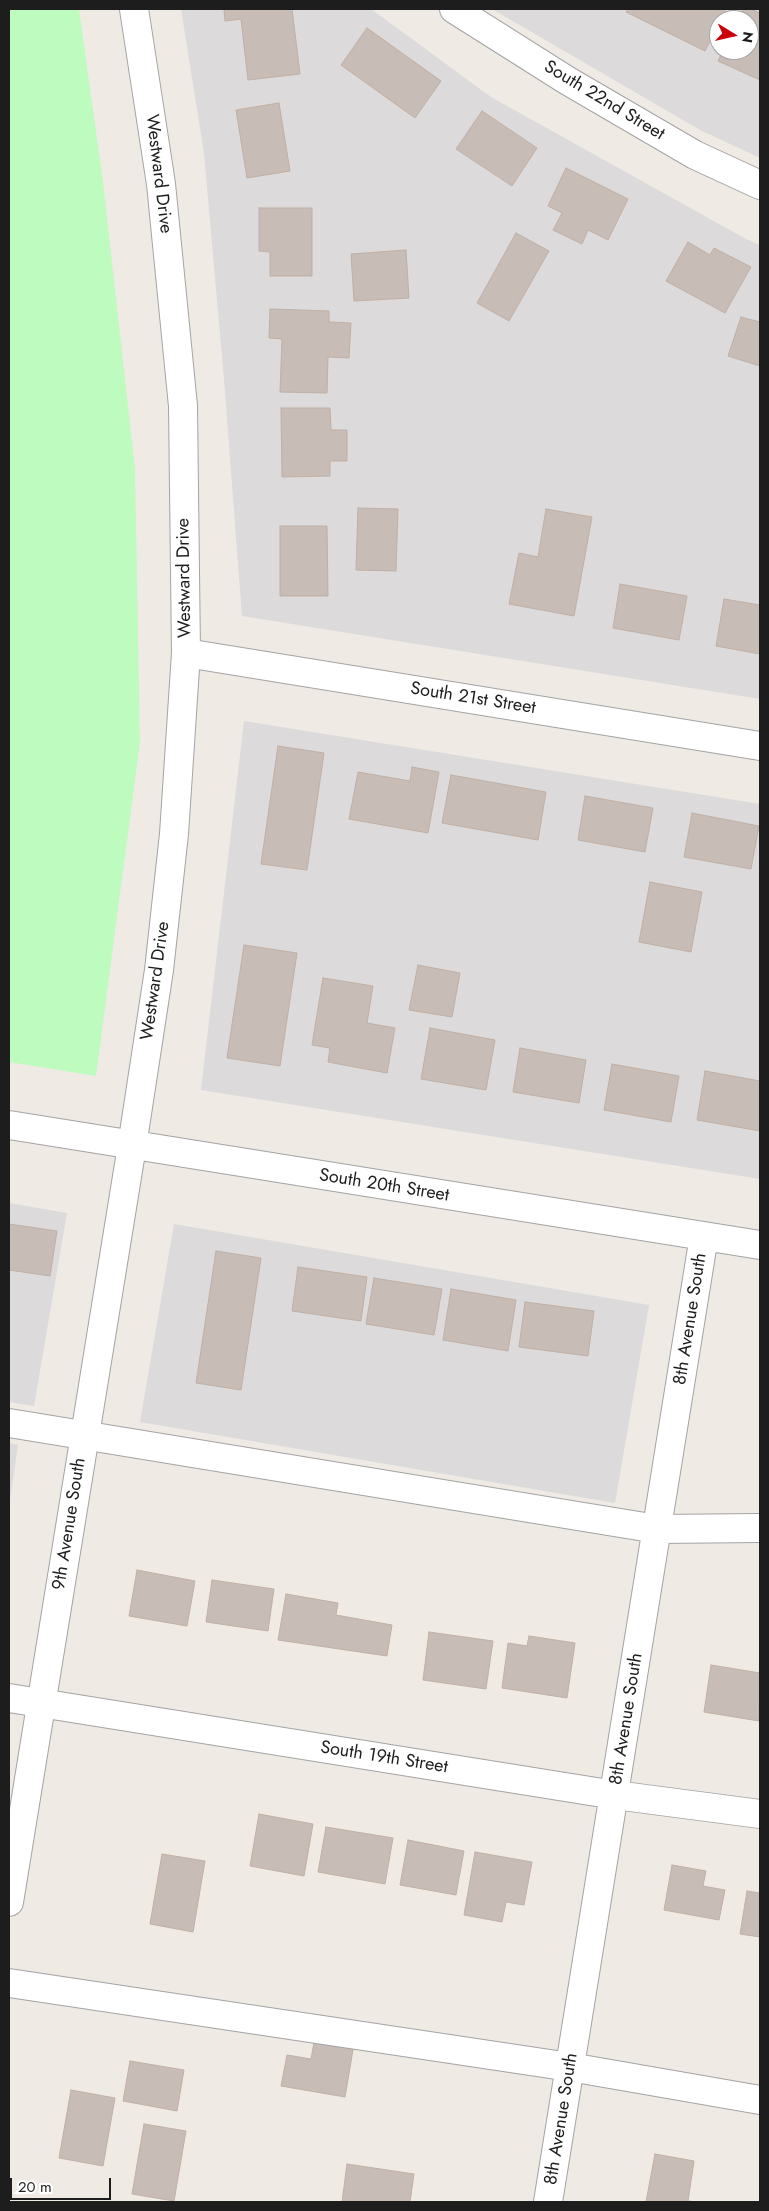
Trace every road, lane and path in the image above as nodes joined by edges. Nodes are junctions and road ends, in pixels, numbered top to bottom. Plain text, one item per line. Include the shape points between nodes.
1 (134, 9) edge
2 (454, 9) edge
3 (760, 185) edge
4 (186, 653) junction
5 (760, 746) edge
6 (9, 1125) edge
7 (132, 1146) junction
8 (704, 1236) junction
9 (760, 1245) edge
10 (9, 1423) edge
11 (84, 1435) junction
12 (760, 1528) edge
13 (657, 1529) junction
14 (9, 1698) edge
15 (41, 1703) junction
16 (615, 1795) junction
17 (760, 1814) edge
18 (9, 1902) edge
19 (9, 1983) edge
20 (570, 2067) junction
21 (760, 2100) edge
22 (548, 2202) edge

1 - 4 street, Westward Drive via 161,184 183,406
2 - 3 street, South 22nd Street via 568,81 696,155
4 - 5 street, South 21st Street
4 - 7 street, Westward Drive via 174,834
6 - 7 street, South 20th Street
7 - 8 street, South 20th Street
7 - 11 street, 9th Avenue South
8 - 9 street, South 20th Street
8 - 13 street, 8th Avenue South
10 - 11 street
11 - 13 street
11 - 15 street, 9th Avenue South
12 - 13 street
13 - 16 street, 8th Avenue South
14 - 15 street, South 19th Street
15 - 16 street, South 19th Street
15 - 18 street, 9th Avenue South
16 - 17 street, South 19th Street
16 - 20 street, 8th Avenue South
19 - 20 street
20 - 21 street
20 - 22 street, 8th Avenue South

